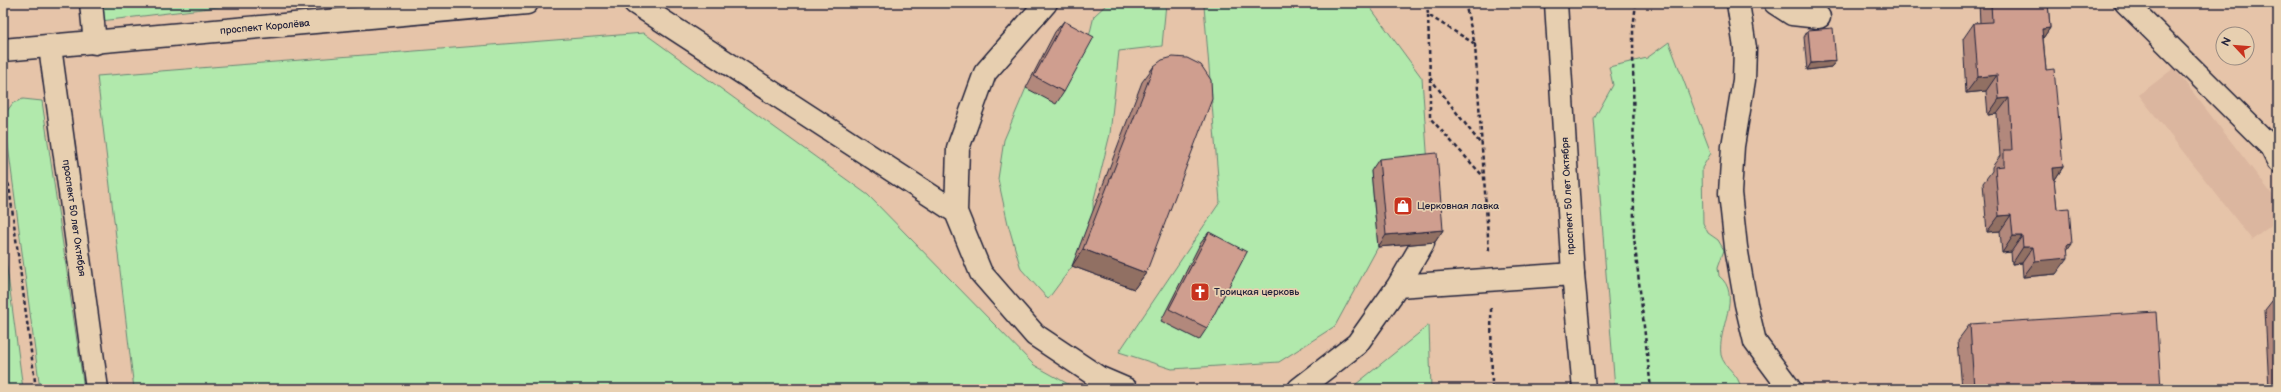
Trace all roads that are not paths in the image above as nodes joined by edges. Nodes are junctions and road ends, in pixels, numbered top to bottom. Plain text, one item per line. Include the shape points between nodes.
1 (91, 3) edge
2 (527, 3) edge
3 (635, 3) edge
4 (1046, 3) edge
5 (1556, 3) edge
6 (1738, 3) edge
7 (1775, 3) edge
8 (2126, 3) edge
9 (1819, 17) dead end
10 (95, 43) junction
11 (50, 47) junction
12 (3, 50) edge
13 (2278, 161) edge
14 (956, 212) junction
15 (1423, 243) edge
16 (1573, 274) junction
17 (1398, 286) junction
18 (97, 389) edge
19 (1126, 389) edge
20 (1299, 389) edge
21 (1584, 389) edge
22 (1790, 389) edge

1 - 10 main road
2 - 10 main road, проспект Королёва
3 - 14 main road
4 - 14 main road via 985,73 958,148
5 - 16 main road, проспект 50 лет Октября
6 - 22 main road via 1745,48 1744,80 1733,146 1730,193 1736,248 1755,342
7 - 9 main road via 1792,14
8 - 13 main road via 2270,147
10 - 11 main road, проспект Королёва
11 - 12 main road, проспект Королёва
11 - 18 main road, проспект 50 лет Октября
14 - 19 main road via 981,273 1035,334 1098,377
15 - 17 main road
16 - 17 main road
16 - 21 main road, проспект 50 лет Октября
17 - 20 main road via 1357,344

